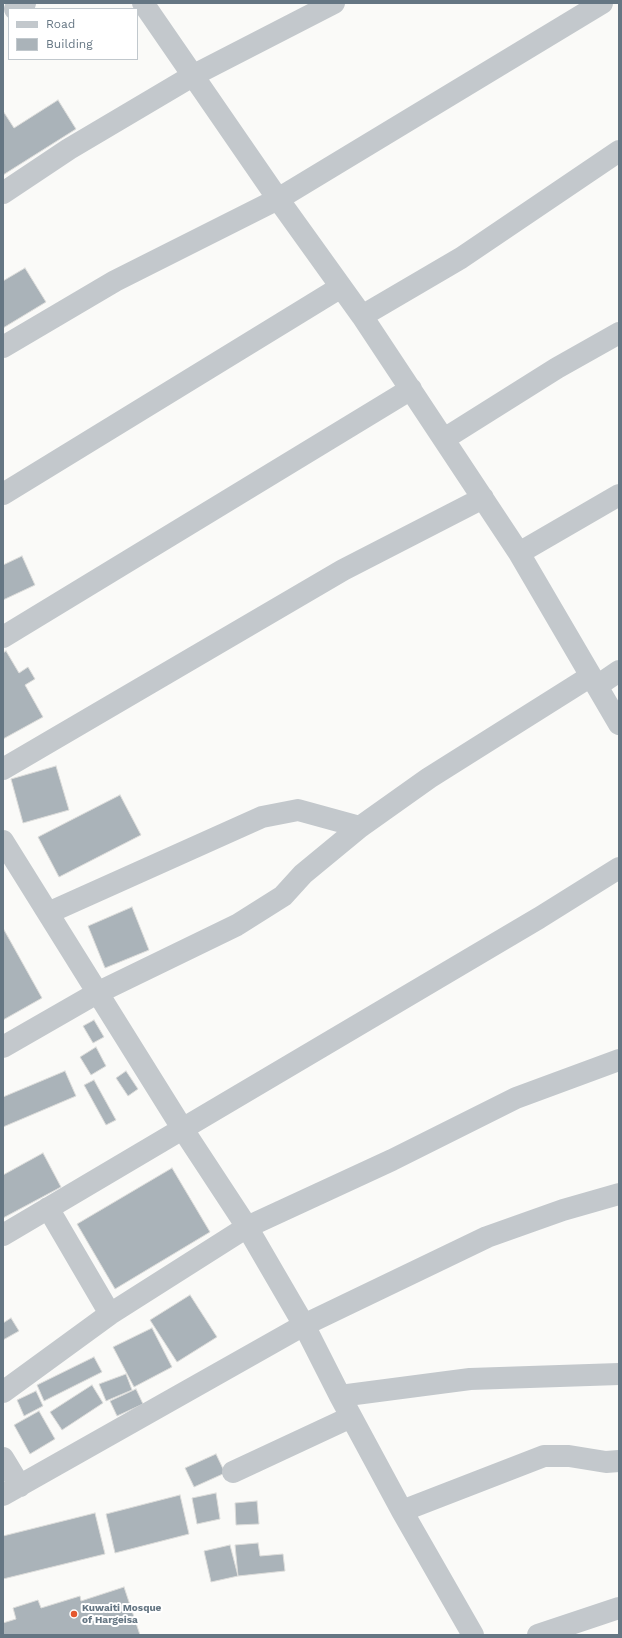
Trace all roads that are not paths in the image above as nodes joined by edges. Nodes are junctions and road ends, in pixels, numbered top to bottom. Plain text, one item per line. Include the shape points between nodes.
1 (143, 3) edge
2 (334, 3) edge
3 (602, 3) edge
4 (194, 75) junction
5 (619, 151) edge
6 (3, 193) edge
7 (278, 199) junction
8 (342, 287) junction
9 (362, 316) junction
10 (619, 333) edge
11 (3, 347) edge
12 (411, 389) junction
13 (444, 439) junction
14 (3, 494) edge
15 (619, 495) edge
16 (483, 498) junction
17 (519, 553) junction
18 (3, 637) edge
19 (619, 671) edge
20 (594, 681) junction
21 (619, 724) edge
22 (3, 769) edge
23 (360, 828) junction
24 (3, 840) edge
25 (619, 868) edge
26 (48, 913) junction
27 (97, 993) junction
28 (3, 1047) edge
29 (619, 1060) edge
30 (182, 1128) junction
31 (619, 1194) edge
32 (48, 1208) junction
33 (247, 1227) junction
34 (3, 1235) edge
35 (110, 1314) junction
36 (304, 1325) junction
37 (619, 1374) edge
38 (3, 1392) edge
39 (340, 1396) junction
40 (351, 1417) junction
41 (3, 1458) edge
42 (619, 1460) edge
43 (233, 1472) dead end
44 (11, 1490) edge
45 (402, 1510) junction
46 (619, 1608) edge
47 (473, 1635) edge
48 (538, 1635) edge

1 - 4 street
2 - 4 street
3 - 7 street
4 - 6 street via 69,149
4 - 7 street
5 - 9 street via 461,258
7 - 8 street
7 - 11 street via 115,281
8 - 9 street
8 - 14 street
9 - 12 street
10 - 13 street via 557,368
12 - 13 street
12 - 18 street
13 - 16 street
15 - 17 street
16 - 17 street
16 - 22 street via 343,570
17 - 20 street
19 - 20 street
20 - 21 street
20 - 23 street via 429,778
23 - 26 street via 298,810 262,817
23 - 27 street via 303,874 283,896 237,925
24 - 26 street
25 - 30 street
26 - 27 street
27 - 28 street
27 - 30 street
29 - 33 street via 516,1098 392,1160
30 - 32 street
30 - 33 street
31 - 36 street via 486,1236
32 - 34 street
32 - 35 street
33 - 35 street
33 - 36 street
35 - 38 street
36 - 39 street
36 - 44 street
37 - 39 street via 470,1379
39 - 40 street
40 - 43 street
40 - 45 street
41 - 44 street
42 - 45 street via 606,1462 569,1456 544,1456
45 - 47 street
46 - 48 street

